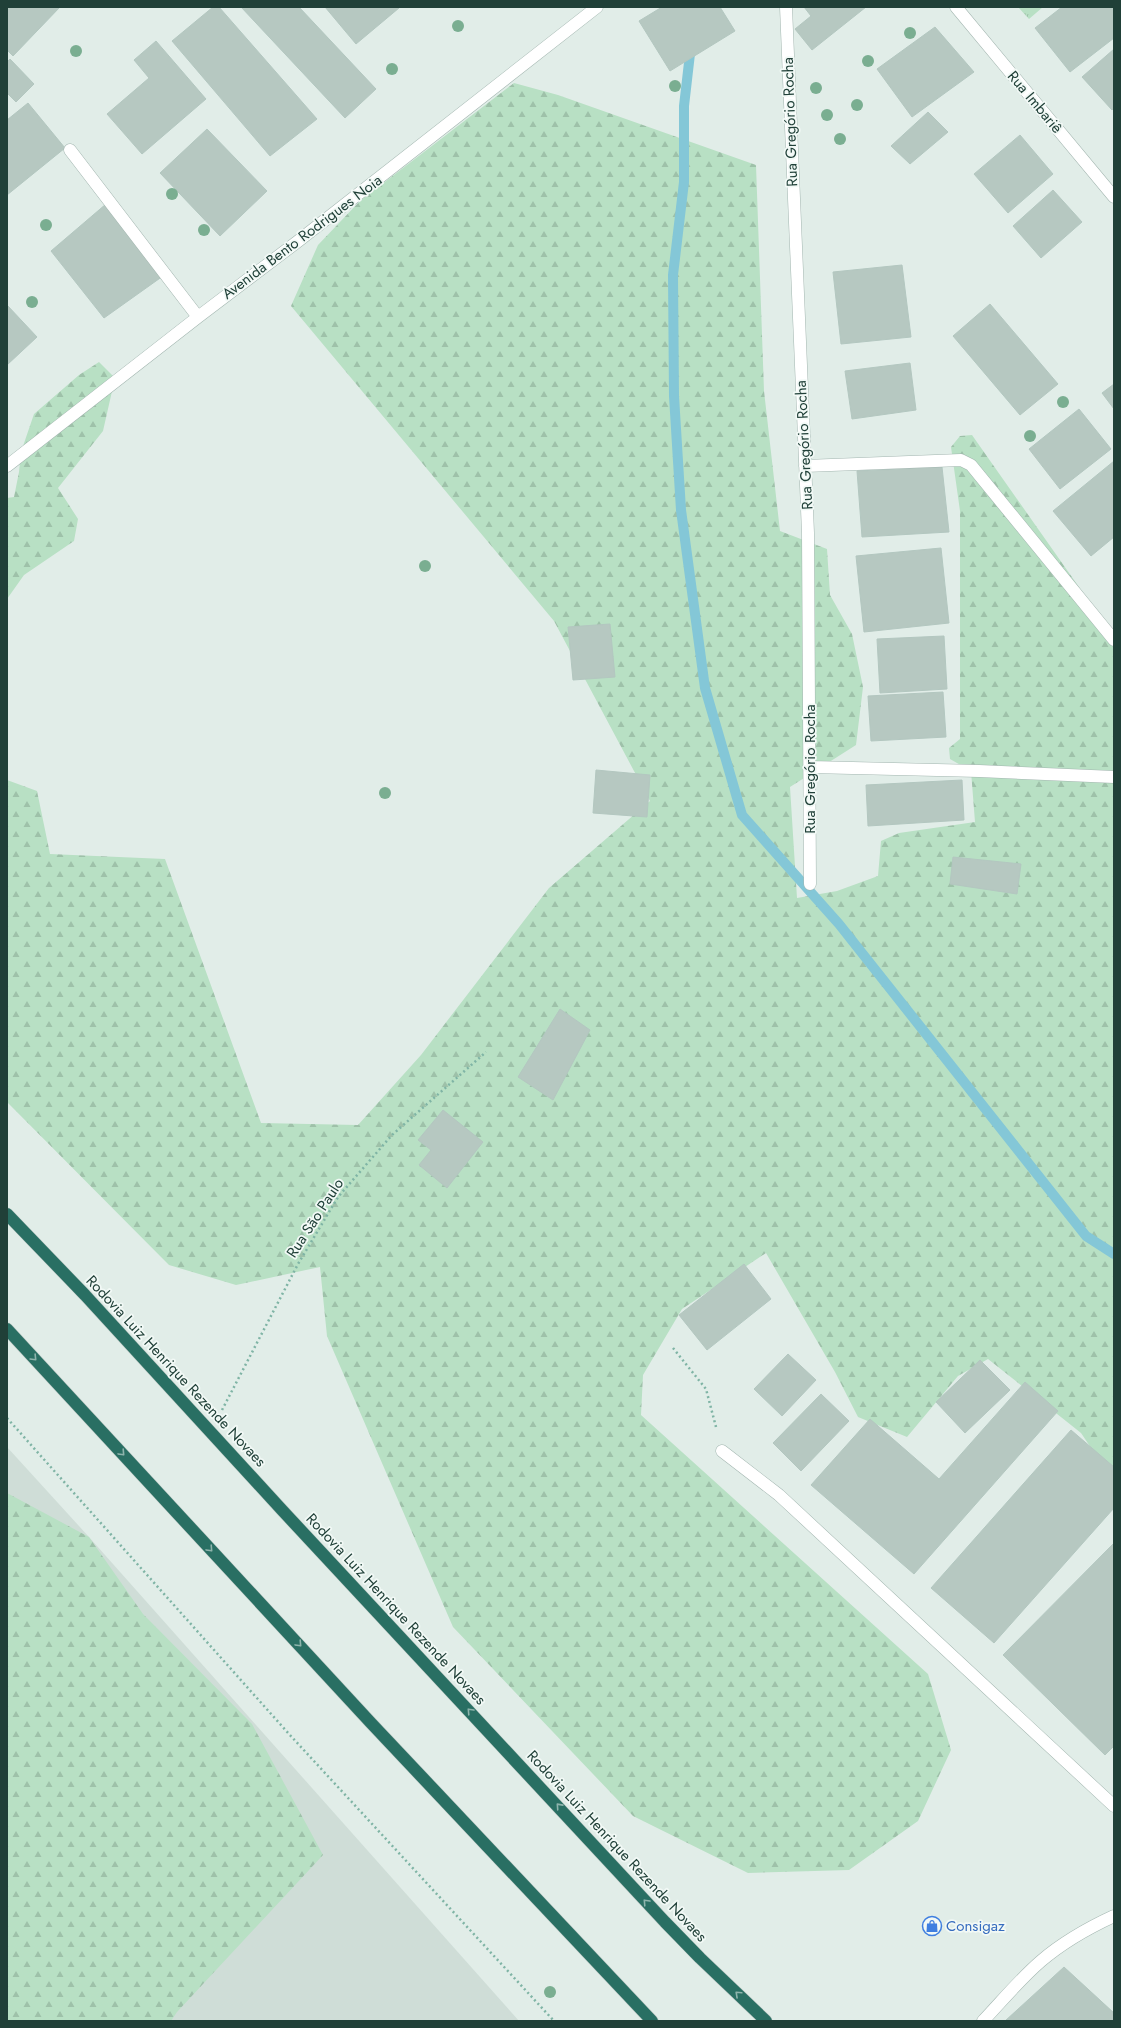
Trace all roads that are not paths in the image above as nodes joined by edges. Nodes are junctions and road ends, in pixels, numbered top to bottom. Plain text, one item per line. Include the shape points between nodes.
1 (597, 7) edge
2 (786, 7) edge
3 (956, 7) edge
4 (70, 150) dead end
5 (1114, 197) edge
6 (198, 317) junction
7 (7, 466) edge
8 (805, 466) junction
9 (1114, 640) edge
10 (810, 767) junction
11 (1114, 777) edge
12 (810, 884) dead end
13 (7, 1214) edge
14 (7, 1329) edge
15 (722, 1451) road end
16 (1114, 1806) edge
17 (1114, 1916) edge
18 (652, 2021) edge
19 (766, 2021) edge
20 (983, 2021) edge

1 - 6 street, Avenida Bento Rodrigues Noia via 298,242
2 - 8 street, Rua Gregório Rocha
3 - 5 street, Rua Imbariê
4 - 6 street
6 - 7 street, Avenida Bento Rodrigues Noia
8 - 9 street via 962,460 971,465
8 - 10 street, Rua Gregório Rocha
10 - 11 street
10 - 12 street, Rua Gregório Rocha
19 -> 13 highway, Rodovia Luiz Henrique Rezende Novaes via 665,1922
14 -> 18 highway
15 - 16 street via 779,1495
17 - 20 street via 1084,1932 1041,1961

